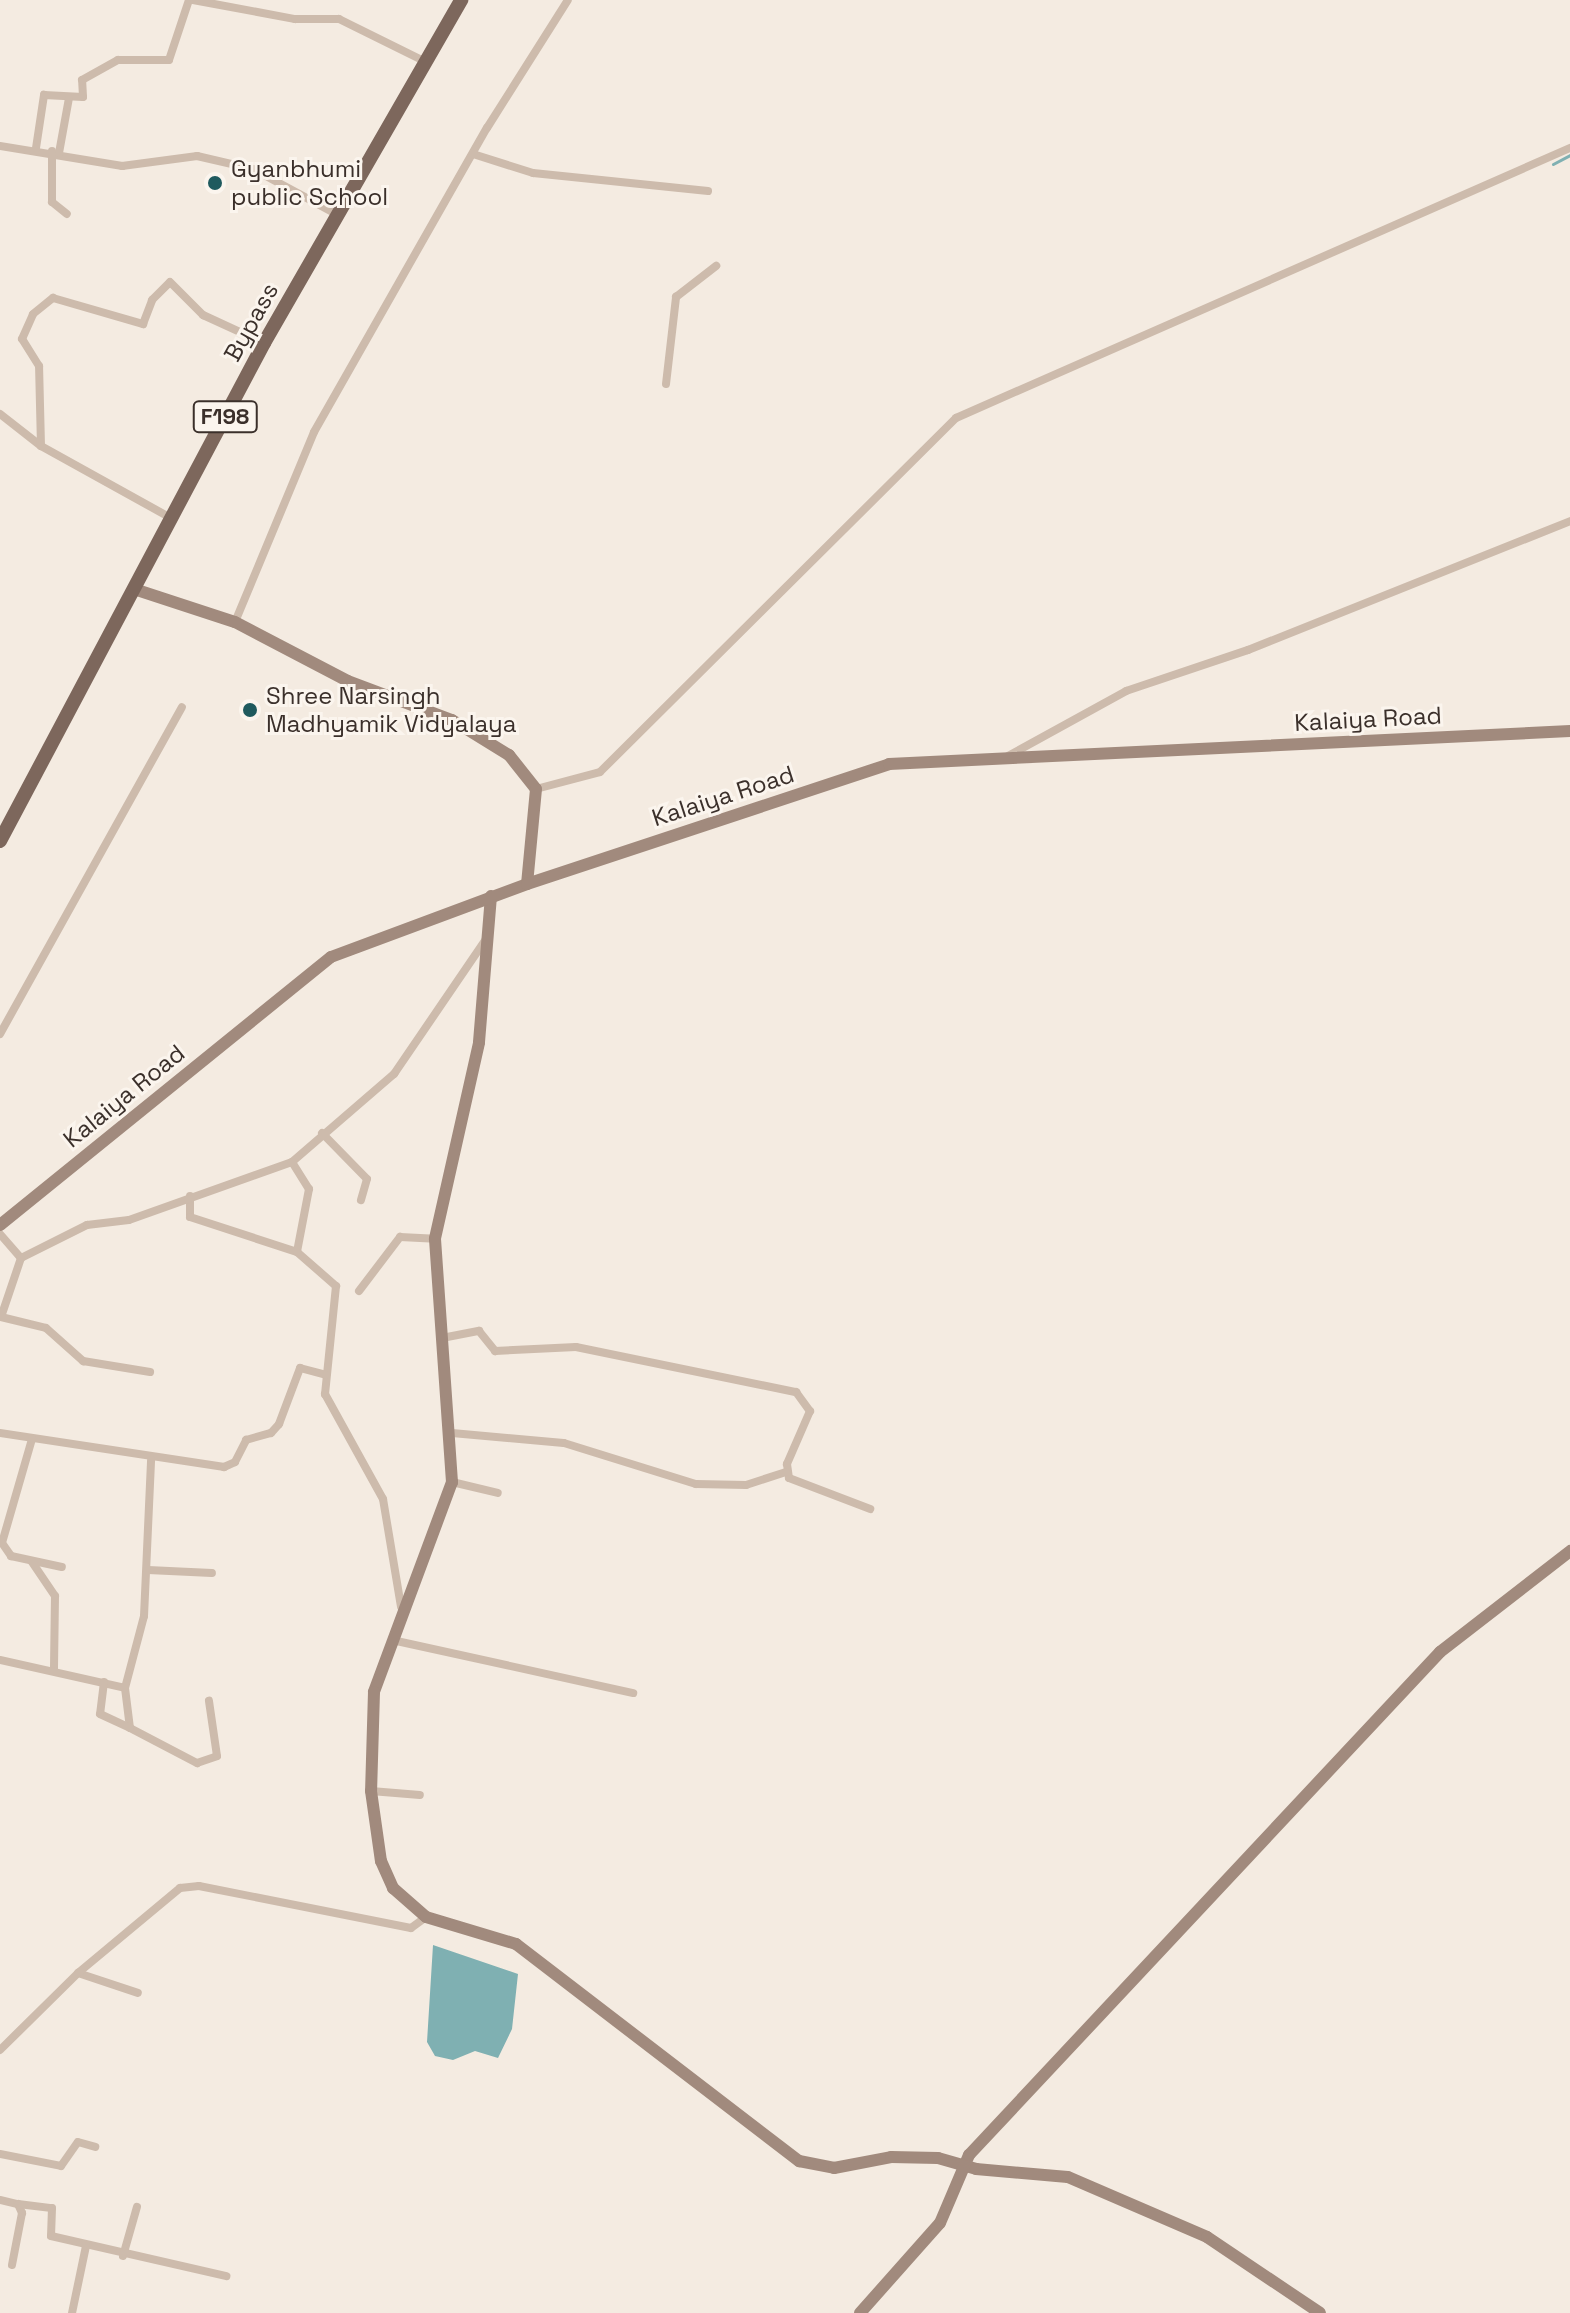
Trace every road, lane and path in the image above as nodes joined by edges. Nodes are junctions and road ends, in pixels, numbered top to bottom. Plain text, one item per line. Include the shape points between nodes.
1 (191, 0) edge
2 (461, 0) edge
3 (568, 0) edge
4 (427, 62) junction
5 (69, 98) junction
6 (0, 146) edge
7 (36, 148) junction
8 (1570, 148) edge
9 (56, 152) junction
10 (473, 154) junction
11 (708, 191) dead end
12 (67, 214) dead end
13 (338, 215) junction
14 (716, 266) dead end
15 (264, 343) junction
16 (666, 384) dead end
17 (0, 414) edge
18 (41, 446) junction
19 (171, 518) junction
20 (1570, 521) edge
21 (134, 589) junction
22 (235, 622) junction
23 (182, 707) dead end
24 (1570, 731) edge
25 (1005, 758) junction
26 (536, 789) junction
27 (0, 841) edge
28 (527, 884) junction
29 (491, 896) junction
30 (491, 933) junction
31 (0, 1034) edge
32 (322, 1133) junction
33 (292, 1162) junction
34 (190, 1196) junction
35 (361, 1200) dead end
36 (0, 1225) edge
37 (0, 1234) edge
38 (435, 1239) junction
39 (297, 1252) junction
40 (21, 1258) junction
41 (359, 1291) dead end
42 (442, 1338) junction
43 (150, 1372) dead end
44 (326, 1375) junction
45 (0, 1433) edge
46 (452, 1433) junction
47 (32, 1439) junction
48 (151, 1460) junction
49 (786, 1472) junction
50 (452, 1482) junction
51 (498, 1493) dead end
52 (870, 1509) dead end
53 (1570, 1551) edge
54 (30, 1561) junction
55 (62, 1567) dead end
56 (148, 1570) junction
57 (212, 1573) dead end
58 (401, 1607) junction
59 (391, 1640) junction
60 (0, 1660) edge
61 (54, 1669) junction
62 (104, 1682) junction
63 (125, 1688) junction
64 (633, 1693) dead end
65 (209, 1701) dead end
66 (130, 1728) junction
67 (371, 1791) junction
68 (420, 1795) dead end
69 (426, 1917) junction
70 (78, 1973) junction
71 (138, 1993) dead end
72 (1, 2048) edge
73 (95, 2147) dead end
74 (0, 2154) edge
75 (965, 2165) junction
76 (0, 2200) edge
77 (18, 2204) junction
78 (137, 2207) dead end
79 (86, 2246) junction
80 (123, 2256) junction
81 (12, 2265) dead end
82 (226, 2276) dead end
83 (72, 2313) edge
84 (860, 2313) edge
85 (1320, 2313) edge

1 - 4 street via 295,19 339,19
1 - 5 street via 169,60 118,60 82,80 83,97
2 - 4 main road, Bypass / F198
3 - 10 street
4 - 13 main road, Bypass / F198
5 - 7 street via 44,95
5 - 9 street
6 - 7 street
7 - 9 street
8 - 26 street via 956,418 600,772
9 - 12 street via 52,202
9 - 13 street via 122,166 197,156 253,169
10 - 11 street via 533,173
10 - 22 street via 314,432
13 - 15 main road, Bypass / F198
14 - 16 street via 676,297
15 - 18 street via 203,315 170,282 152,300 143,324 53,298 33,314 22,339 39,366
15 - 19 main road, Bypass / F198
17 - 18 street
18 - 19 street
19 - 21 main road, Bypass / F198
20 - 25 street via 1248,650 1126,691
21 - 22 street
21 - 27 main road, Bypass / F198
22 - 26 street via 348,681 452,720 509,755
23 - 31 street
24 - 25 street, Kalaiya Road
25 - 28 street, Kalaiya Road via 889,764
26 - 28 street
28 - 29 street, Kalaiya Road
29 - 30 street
29 - 36 street, Kalaiya Road via 331,957
30 - 32 street via 394,1074
30 - 38 street via 471,1095
32 - 33 street
32 - 35 street via 367,1179
33 - 34 street
33 - 39 street via 309,1189
34 - 39 street via 190,1217
34 - 40 street via 129,1220 87,1225
37 - 40 street
38 - 41 street via 400,1237
38 - 42 street
39 - 44 street via 336,1286
40 - 43 street via 1,1317 46,1328 83,1361
42 - 46 street
42 - 49 street via 479,1331 495,1351 576,1347 796,1392 810,1411
44 - 48 street via 300,1368 279,1424 271,1433 246,1440 231,1466
44 - 58 street via 330,1407 367,1460 383,1499
45 - 47 street
46 - 49 street via 564,1443 696,1484 746,1485
46 - 50 street
47 - 48 street
47 - 54 street via 2,1543 11,1556
48 - 56 street
49 - 52 street via 825,1496
50 - 51 street
50 - 58 street
53 - 75 street via 1440,1652
54 - 55 street
54 - 61 street via 55,1596
56 - 57 street
56 - 63 street
58 - 59 street
59 - 64 street
59 - 67 street via 374,1692
60 - 61 street
61 - 62 street
62 - 63 street
62 - 66 street via 100,1714
63 - 66 street
65 - 66 street via 216,1728 213,1761 197,1763
67 - 68 street
67 - 69 street via 381,1861 393,1888
69 - 70 street via 411,1928 199,1886 180,1888
69 - 75 street via 516,1944 799,2161 834,2168 891,2157 938,2158
70 - 71 street
70 - 72 street
73 - 74 street via 78,2142 61,2166
75 - 84 street via 940,2223
75 - 85 street via 1087,2183 1207,2237
76 - 77 street
77 - 79 street via 52,2208 51,2236
77 - 81 street
78 - 80 street
79 - 80 street
79 - 83 street
80 - 82 street

